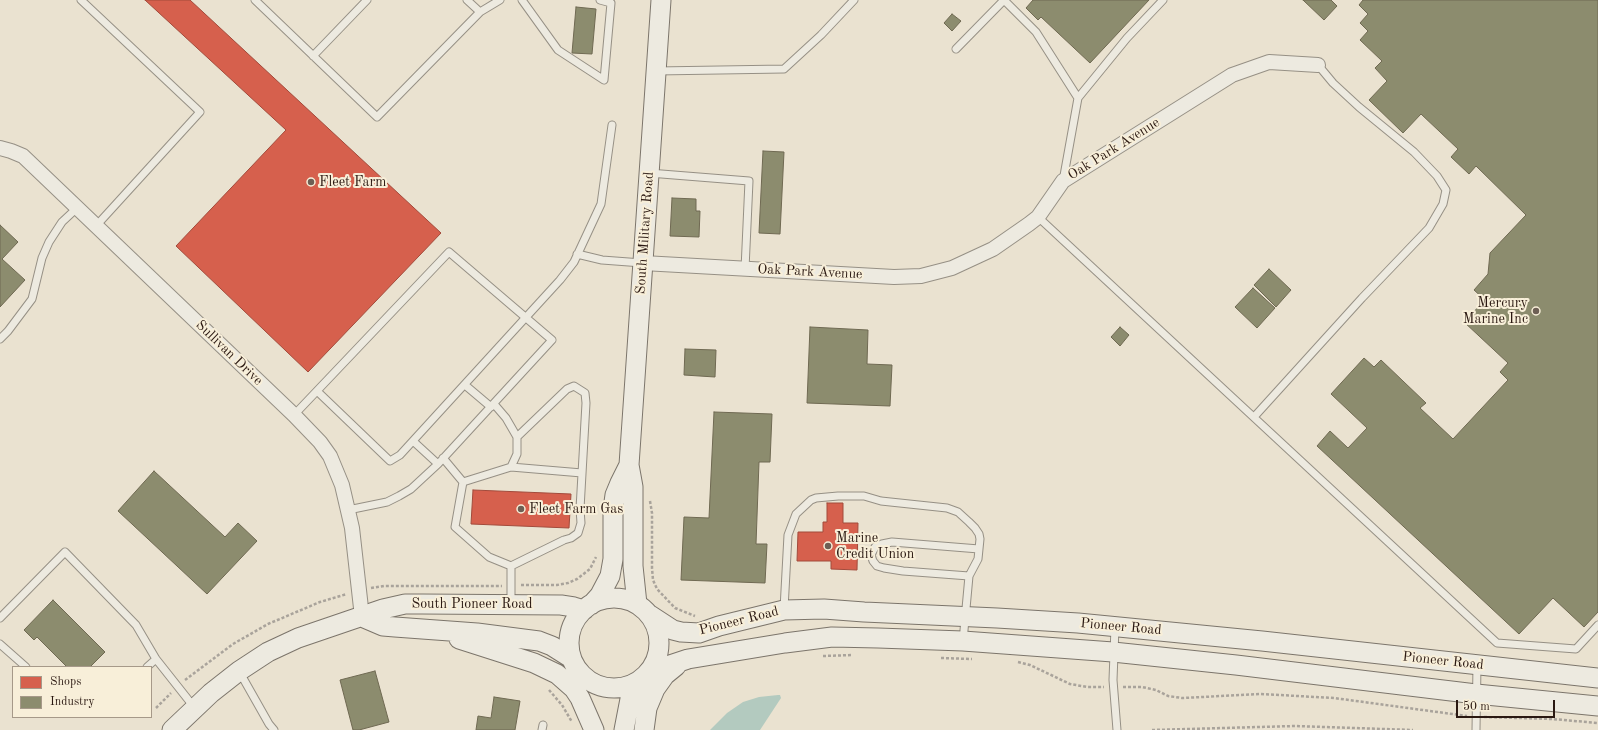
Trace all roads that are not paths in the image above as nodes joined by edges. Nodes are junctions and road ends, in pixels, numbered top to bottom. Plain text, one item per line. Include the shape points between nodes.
1 (81, 0) edge
2 (255, 0) edge
3 (367, 0) edge
4 (467, 0) edge
5 (500, 0) edge
6 (522, 0) edge
7 (600, 0) edge
8 (661, 0) edge
9 (854, 0) edge
10 (1163, 0) edge
11 (480, 12) junction
12 (956, 49) dead end
13 (313, 56) junction
14 (1318, 65) joint
15 (656, 71) junction
16 (1078, 98) junction
17 (612, 125) dead end
18 (0, 148) edge
19 (649, 173) junction
20 (1063, 181) junction
21 (77, 208) junction
22 (1038, 217) junction
23 (96, 226) junction
24 (577, 254) junction
25 (643, 263) junction
26 (745, 269) junction
27 (526, 318) junction
28 (0, 339) edge
29 (465, 385) junction
30 (317, 391) junction
31 (493, 406) junction
32 (294, 415) junction
33 (1254, 418) junction
34 (517, 437) junction
35 (413, 441) junction
36 (443, 458) junction
37 (438, 464) junction
38 (629, 465) junction
39 (511, 467) junction
40 (582, 473) junction
41 (463, 482) junction
42 (348, 510) junction
43 (979, 549) junction
44 (511, 566) junction
45 (969, 576) junction
46 (511, 605) junction
47 (587, 608) junction
48 (643, 610) junction
49 (784, 610) junction
50 (966, 616) junction
51 (362, 617) junction
52 (0, 618) edge
53 (1598, 625) edge
54 (1115, 626) junction
55 (431, 630) junction
56 (963, 641) junction
57 (0, 644) edge
58 (1113, 652) junction
59 (156, 658) junction
60 (688, 659) junction
61 (575, 665) junction
62 (1477, 665) junction
63 (25, 666) edge
64 (148, 666) edge
65 (239, 671) junction
66 (646, 676) junction
67 (1598, 678) edge
68 (1476, 694) junction
69 (1598, 706) edge
70 (194, 708) junction
71 (172, 730) edge
72 (274, 730) edge
73 (595, 730) edge
74 (624, 730) edge
75 (644, 730) edge
76 (1117, 730) edge
77 (1476, 730) edge

1 - 23 lane via 200,112
2 - 13 lane
3 - 13 lane
4 - 11 lane
5 - 11 lane
6 - 7 lane via 558,50 604,80 611,3
8 - 15 main road, South Military Road
9 - 15 lane via 784,69
10 - 16 lane via 1127,38
11 - 13 lane via 377,117
12 - 16 lane via 1004,0 1036,32
14 - 20 street, Oak Park Avenue via 1268,62 1232,75
14 - 33 lane via 1333,83 1414,152 1437,176 1446,190 1443,204 1429,228
15 - 19 main road, South Military Road
16 - 20 lane
17 - 24 lane via 601,204
18 - 21 street, Sullivan Drive via 23,156
19 - 25 main road, South Military Road
19 - 26 lane via 749,181
20 - 22 street, Oak Park Avenue
21 - 23 street, Sullivan Drive
21 - 28 lane via 62,222 49,242 42,258 32,299
22 - 26 street, Oak Park Avenue via 977,258 932,274 894,277
22 - 33 lane
23 - 32 street, Sullivan Drive
24 - 25 lane via 602,260
24 - 27 lane via 560,280
25 - 26 street, Oak Park Avenue
25 - 38 main road, South Military Road
27 - 29 lane
27 - 30 lane via 448,252
27 - 31 lane via 552,340
29 - 31 lane
29 - 35 lane
30 - 32 lane
30 - 35 lane via 390,461 400,455
31 - 34 lane via 506,418
31 - 36 lane
32 - 42 street, Sullivan Drive via 330,456 342,485
33 - 53 lane via 1497,643 1576,649
34 - 39 lane via 516,454
34 - 40 lane via 567,389 574,386 585,393 586,403
35 - 37 lane
36 - 37 lane
36 - 41 lane
37 - 42 lane via 400,496 387,502
38 - 47 main road, South Military Road via 615,495 610,576 600,595
38 - 48 main road, South Military Road via 633,487 633,566
39 - 40 lane
39 - 41 lane
40 - 44 lane via 581,523 578,534
41 - 44 lane via 455,527 489,557
42 - 51 street, Sullivan Drive
43 - 45 lane via 978,559
43 - 45 lane via 892,542 875,547 871,555 877,566 884,568
43 - 49 lane via 979,534 975,528 958,512 948,508 881,502 864,496 816,498 796,514 788,536
44 - 46 lane
45 - 50 lane
46 - 47 main road, South Pioneer Road
46 - 51 main road, South Pioneer Road via 405,604
47 - 48 main road via 602,600 614,598 625,600
47 - 61 main road via 576,620 571,632 569,645
48 - 49 main road, Pioneer Road via 673,630 699,633
48 - 66 main road via 657,629 660,644 657,659
49 - 50 main road, Pioneer Road via 824,609
50 - 54 main road, Pioneer Road
50 - 56 lane
51 - 55 main road, South Pioneer Road via 383,626
51 - 65 main road, South Pioneer Road via 298,638 268,652
52 - 59 lane via 65,552 136,626
54 - 58 lane
54 - 62 main road, Pioneer Road
55 - 61 main road, South Pioneer Road via 540,641 552,646
55 - 73 main road via 534,663 557,674 577,693
56 - 58 main road, Pioneer Road
56 - 60 main road, Pioneer Road via 832,637
57 - 63 lane
58 - 68 main road, Pioneer Road
58 - 76 lane
59 - 64 lane
59 - 70 lane
60 - 66 main road, Pioneer Road
60 - 75 main road via 671,669 657,685 648,708
61 - 66 main road via 589,681 602,687 616,689 630,686
61 - 73 main road via 591,704
62 - 67 main road, Pioneer Road
62 - 68 lane
65 - 70 main road, South Pioneer Road
65 - 72 lane
66 - 74 main road via 630,699
68 - 69 main road, Pioneer Road
68 - 77 lane
70 - 71 main road, South Pioneer Road

